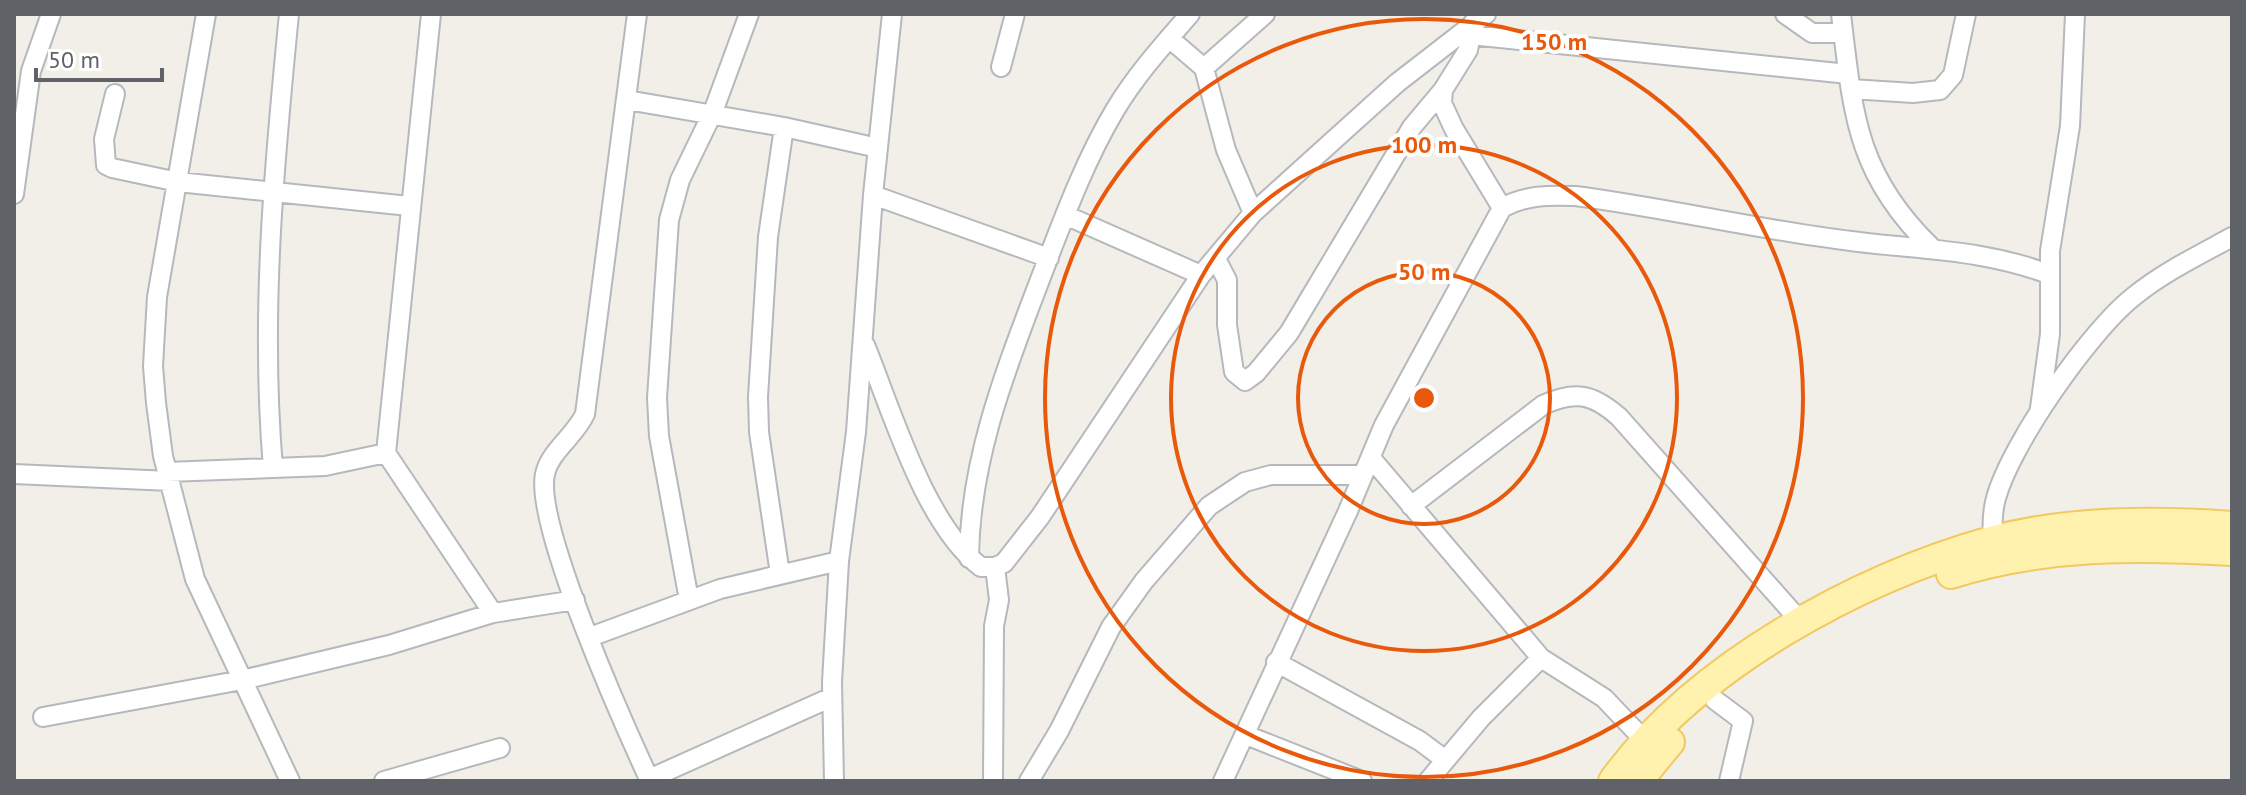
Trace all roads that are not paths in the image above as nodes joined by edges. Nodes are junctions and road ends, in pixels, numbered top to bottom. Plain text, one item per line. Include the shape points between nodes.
1 (51, 14) edge
2 (206, 14) edge
3 (289, 14) edge
4 (431, 14) edge
5 (637, 14) edge
6 (749, 14) edge
7 (892, 14) edge
8 (1015, 14) edge
9 (1190, 14) edge
10 (1265, 14) edge
11 (1785, 14) edge
12 (1854, 14) edge
13 (1966, 14) edge
14 (2075, 14) edge
15 (1842, 23) edge
16 (1477, 24) edge
17 (1169, 38) junction
18 (1001, 67) dead end
19 (1204, 68) junction
20 (1848, 73) junction
21 (1443, 90) junction
22 (115, 94) dead end
23 (627, 100) junction
24 (713, 112) junction
25 (784, 127) junction
26 (878, 148) junction
27 (178, 182) junction
28 (272, 190) junction
29 (14, 194) edge
30 (873, 195) junction
31 (409, 206) junction
32 (1502, 208) junction
33 (1253, 213) junction
34 (1065, 215) junction
35 (2232, 237) edge
36 (1931, 247) junction
37 (1049, 258) junction
38 (1216, 259) junction
39 (2048, 274) junction
40 (1201, 275) junction
41 (864, 343) junction
42 (2040, 411) junction
43 (386, 453) junction
44 (1371, 458) junction
45 (273, 468) junction
46 (14, 474) edge
47 (1362, 475) junction
48 (169, 477) junction
49 (1411, 506) junction
50 (2232, 526) edge
51 (2190, 536) junction
52 (1993, 541) junction
53 (2232, 551) edge
54 (969, 558) junction
55 (839, 561) junction
56 (995, 567) junction
57 (780, 574) junction
58 (575, 600) junction
59 (689, 600) junction
60 (493, 613) junction
61 (1801, 622) junction
62 (590, 637) junction
63 (1541, 658) junction
64 (1276, 662) junction
65 (242, 680) junction
66 (832, 697) junction
67 (1715, 700) junction
68 (43, 717) dead end
69 (1246, 735) junction
70 (1645, 741) junction
71 (500, 748) dead end
72 (1444, 759) junction
73 (649, 780) edge
74 (290, 781) edge
75 (384, 781) edge
76 (834, 781) edge
77 (993, 781) edge
78 (1029, 781) edge
79 (1223, 781) edge
80 (1362, 781) edge
81 (1428, 781) edge
82 (1613, 781) edge
83 (1638, 781) edge
84 (1729, 781) edge

1 - 29 street via 31,71
2 - 27 street
3 - 28 street
4 - 31 street
5 - 23 street
6 - 24 street
7 - 26 street
8 - 18 street
9 - 17 street
10 - 19 street
11 - 15 street via 1812,33
12 - 20 street
13 - 20 street via 1953,75 1940,90 1913,93
14 - 39 street via 2070,126
15 - 20 street
16 - 20 street
16 - 21 street via 1462,62
16 - 33 street via 1397,83
17 - 19 street
17 - 34 street via 1114,111
19 - 33 street via 1226,150
20 - 36 street via 1867,155 1881,189
21 - 32 street via 1446,117
21 - 38 street via 1412,127 1289,333 1245,381 1234,372 1227,280
22 - 27 street via 104,139 106,165
23 - 24 street
23 - 58 street via 585,414 547,466 544,479 549,516
24 - 25 street
24 - 59 street via 673,201 658,350 659,436
25 - 26 street
25 - 57 street via 769,224 758,397
26 - 30 street
27 - 28 street
27 - 48 street via 154,324 156,403
28 - 31 street
28 - 45 street via 266,365
30 - 37 street
30 - 41 street
31 - 43 street
32 - 36 street via 1533,197 1575,196 1852,241
32 - 44 street
33 - 38 street
34 - 37 street
34 - 40 street
35 - 42 street via 2124,305
36 - 39 street via 2010,260
37 - 54 street via 977,463
38 - 40 street
39 - 42 street via 2050,334
40 - 56 street via 1040,517 1004,563
41 - 54 street via 933,506
41 - 55 street
42 - 52 street via 2000,486
43 - 45 street via 342,464
43 - 60 street
44 - 47 street
44 - 49 street
45 - 48 street
46 - 48 street
47 - 64 street
47 - 78 street via 1271,475 1245,482 1209,506 1111,627
48 - 65 street via 195,579
49 - 61 street via 1543,405 1561,396 1591,396 1619,417
49 - 63 street
50 - 51 main road
51 - 52 main road via 2085,526
51 - 53 main road
51 - 67 main road via 1981,565 1842,620
52 - 61 main road
54 - 56 street via 981,567
55 - 57 street
55 - 66 street
56 - 77 street via 999,600 994,626
57 - 59 street
58 - 60 street
58 - 62 street
59 - 62 street
60 - 65 street via 389,645
61 - 70 main road via 1695,694
62 - 73 street
63 - 70 street via 1593,690
63 - 72 street
64 - 69 street
64 - 72 street
65 - 68 street
65 - 74 street
66 - 73 street
66 - 76 street
67 - 83 main road via 1655,757
67 - 84 street via 1743,721
69 - 79 street
69 - 80 street
70 - 82 main road
71 - 75 street
72 - 81 street

